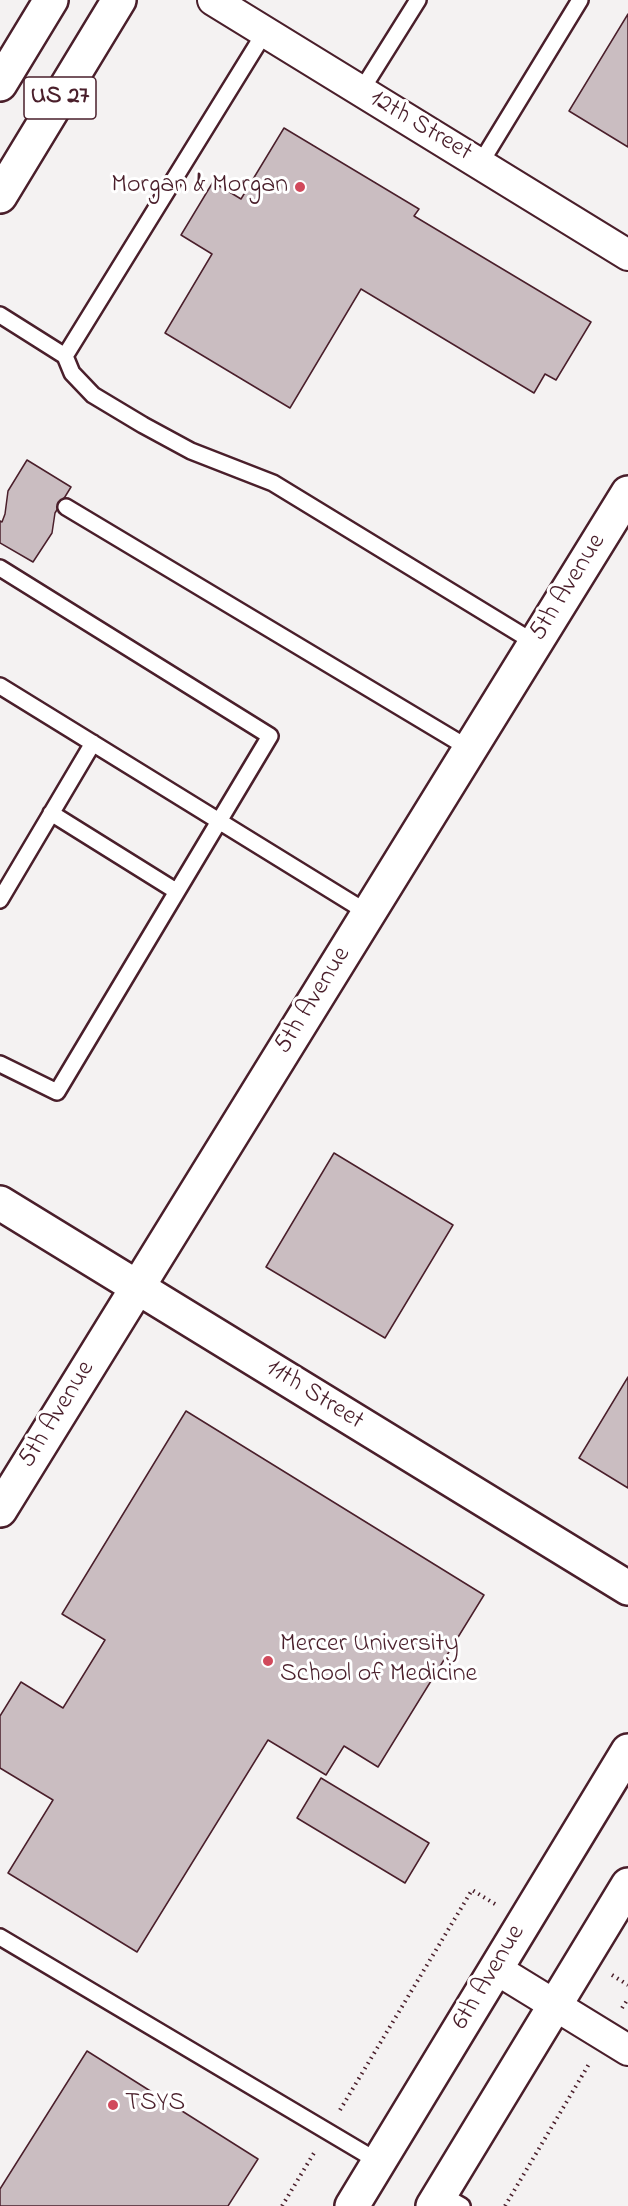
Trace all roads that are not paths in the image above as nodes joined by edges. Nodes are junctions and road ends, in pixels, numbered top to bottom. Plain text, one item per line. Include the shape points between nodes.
1 (51, 0) edge
2 (119, 0) edge
3 (213, 0) edge
4 (418, 0) edge
5 (580, 0) edge
6 (266, 32) junction
7 (0, 84) edge
8 (361, 91) junction
9 (480, 164) junction
10 (0, 196) edge
11 (628, 255) edge
12 (0, 315) edge
13 (65, 356) junction
14 (628, 493) edge
15 (66, 507) dead end
16 (0, 568) edge
17 (535, 643) junction
18 (0, 686) edge
19 (93, 743) junction
20 (470, 749) junction
21 (51, 813) junction
22 (219, 821) junction
23 (176, 891) junction
24 (0, 900) edge
25 (368, 913) junction
26 (0, 1064) edge
27 (0, 1203) edge
28 (137, 1287) junction
29 (0, 1510) edge
30 (628, 1588) edge
31 (628, 1750) edge
32 (628, 1885) edge
33 (0, 1937) edge
34 (496, 1969) junction
35 (556, 2005) junction
36 (617, 2043) edge
37 (379, 2162) junction
38 (445, 2202) edge
39 (352, 2206) edge

1 - 7 main road, US 27
2 - 10 main road, US 27
3 - 6 street, 12th Street
4 - 8 lane
5 - 9 lane
6 - 8 street, 12th Street
6 - 13 lane
8 - 9 street, 12th Street
9 - 11 street, 12th Street
12 - 13 lane
13 - 17 lane via 72,373 93,395 191,451 273,483
14 - 17 main road, 5th Avenue
15 - 20 lane
16 - 22 lane via 270,736
17 - 20 main road, 5th Avenue
18 - 19 lane
19 - 21 lane
19 - 22 lane
20 - 25 main road, 5th Avenue
21 - 23 lane
21 - 24 lane
22 - 23 lane
22 - 25 lane
23 - 26 lane via 57,1092
25 - 28 main road, 5th Avenue
27 - 28 main road, 11th Street
28 - 29 main road, 5th Avenue
28 - 30 main road, 11th Street
31 - 34 main road, 6th Avenue
32 - 35 main road
33 - 37 lane
34 - 35 street
34 - 37 main road, 6th Avenue
35 - 36 street
35 - 38 main road
37 - 39 main road, 6th Avenue

